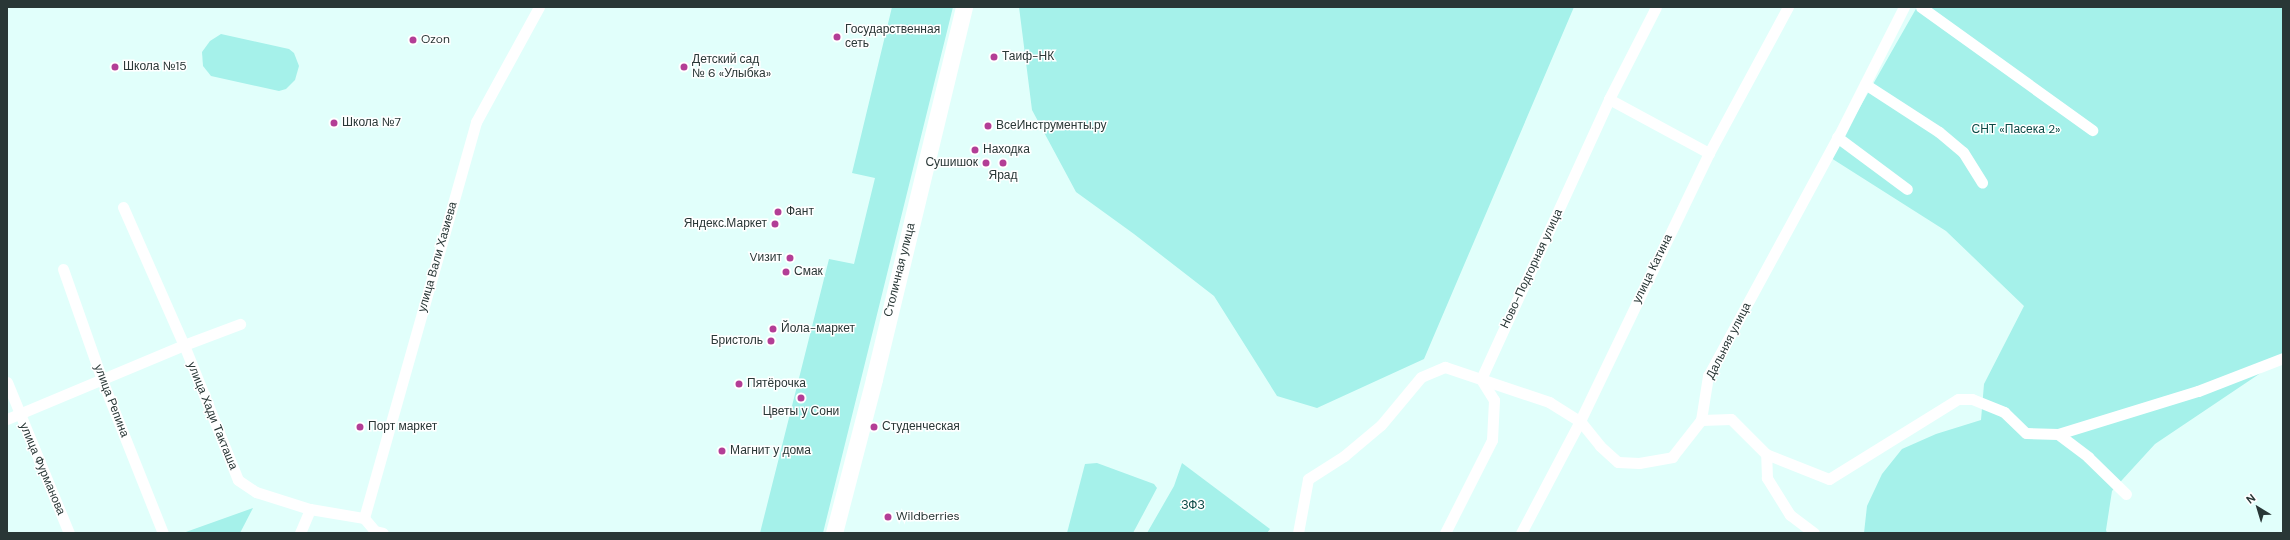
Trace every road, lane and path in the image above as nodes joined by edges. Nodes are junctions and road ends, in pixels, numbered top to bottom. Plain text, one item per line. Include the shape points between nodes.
1 (538, 7) edge
2 (964, 7) edge
3 (1656, 7) edge
4 (1788, 7) edge
5 (1904, 7) edge
6 (1921, 7) edge
7 (1865, 84) junction
8 (1609, 100) junction
9 (2092, 130) dead end
10 (1837, 137) junction
11 (1709, 153) junction
12 (1982, 182) dead end
13 (1907, 189) dead end
14 (123, 207) dead end
15 (63, 269) dead end
16 (240, 324) dead end
17 (184, 345) junction
18 (2283, 358) edge
19 (1481, 379) junction
20 (102, 380) junction
21 (7, 382) edge
22 (20, 414) junction
23 (7, 420) edge
24 (1580, 420) junction
25 (1701, 420) junction
26 (2058, 434) junction
27 (1766, 454) junction
28 (2126, 494) dead end
29 (310, 509) junction
30 (364, 518) junction
31 (377, 532) edge
32 (69, 533) edge
33 (163, 533) edge
34 (300, 533) edge
35 (834, 533) edge
36 (1298, 533) edge
37 (1445, 533) edge
38 (1521, 533) edge
39 (1814, 533) edge

1 - 30 street, улица Вали Хазиева via 476,122
2 - 35 main road, Столичная улица
3 - 8 street, Ново-Подгорная улица
4 - 11 street, улица Катина
5 - 7 street, Дальняя улица
6 - 9 street
7 - 10 street, Дальняя улица
7 - 12 street via 1939,132 1963,152
8 - 11 street
8 - 19 street, Ново-Подгорная улица
10 - 13 street
10 - 25 street, Дальняя улица via 1708,376
11 - 24 street, улица Катина
14 - 17 street, улица Хади Такташа
15 - 20 street, улица Репина
16 - 17 street
17 - 20 street
17 - 29 street, улица Хади Такташа via 238,480 256,492
18 - 26 street via 2198,391
19 - 24 street, Дальняя улица via 1549,402
19 - 36 street, Дальняя улица via 1445,367 1421,377 1381,425 1344,456 1308,479
19 - 37 street via 1494,400 1492,440
20 - 22 street
20 - 33 street, улица Репина
21 - 22 street, улица Фурманова
22 - 23 street
22 - 32 street, улица Фурманова
24 - 25 street, Дальняя улица via 1600,446 1618,462 1639,463 1672,457
24 - 38 street, улица Катина
25 - 27 street via 1731,419
26 - 27 street via 2026,433 2004,412 1972,399 1958,398 1829,479
26 - 28 street via 2088,457
27 - 39 street via 1767,478 1790,515
29 - 30 street, улица Хади Такташа
29 - 34 street
30 - 31 street

